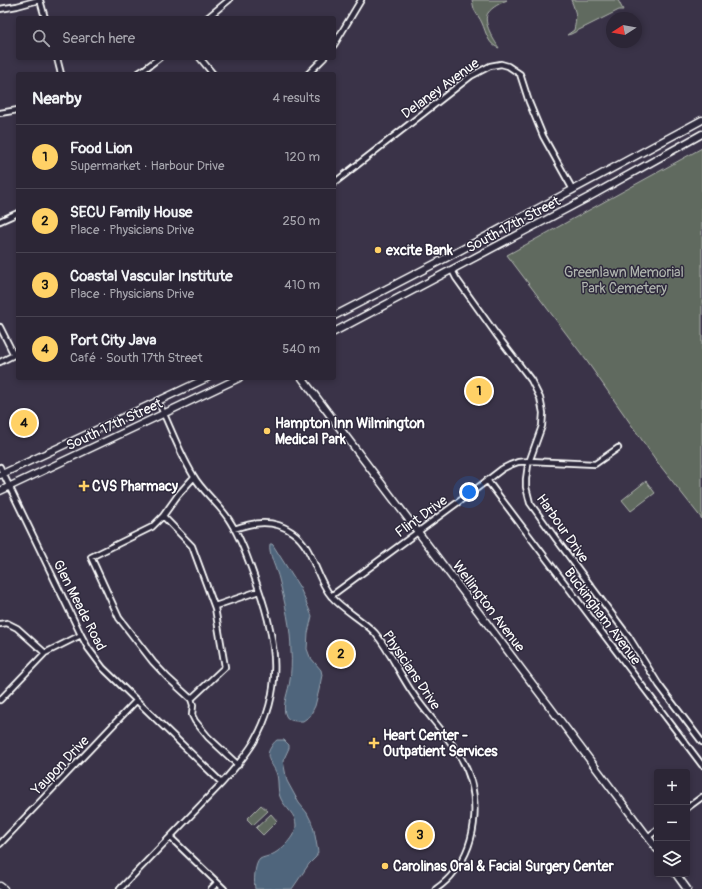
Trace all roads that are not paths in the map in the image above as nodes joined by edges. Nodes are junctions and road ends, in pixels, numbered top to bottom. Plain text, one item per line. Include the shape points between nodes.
1 (39, 0) edge
2 (229, 0) edge
3 (361, 0) edge
4 (0, 9) edge
5 (44, 16) edge
6 (209, 16) edge
7 (336, 42) edge
8 (57, 60) edge
9 (156, 60) edge
10 (202, 60) edge
11 (322, 60) edge
12 (60, 72) edge
13 (140, 72) edge
14 (211, 72) edge
15 (310, 72) edge
16 (16, 110) edge
17 (0, 113) edge
18 (702, 120) edge
19 (702, 134) edge
20 (336, 181) edge
21 (572, 190) junction
22 (16, 214) edge
23 (0, 222) edge
24 (452, 270) junction
25 (336, 315) edge
26 (0, 327) edge
27 (336, 331) edge
28 (16, 354) edge
29 (0, 362) edge
30 (203, 380) edge
31 (235, 380) edge
32 (303, 380) edge
33 (158, 401) junction
34 (164, 413) junction
35 (618, 448) dead end
36 (530, 461) junction
37 (0, 467) edge
38 (2, 474) edge
39 (194, 476) junction
40 (487, 480) junction
41 (9, 486) junction
42 (0, 491) edge
43 (163, 516) junction
44 (234, 529) junction
45 (417, 532) junction
46 (259, 591) junction
47 (331, 596) junction
48 (215, 606) junction
49 (0, 624) edge
50 (81, 635) junction
51 (44, 653) junction
52 (191, 699) junction
53 (0, 700) edge
54 (136, 701) junction
55 (702, 742) edge
56 (238, 765) junction
57 (702, 765) edge
58 (222, 782) junction
59 (702, 797) edge
60 (690, 806) edge
61 (654, 832) edge
62 (170, 837) junction
63 (648, 837) junction
64 (0, 844) edge
65 (654, 845) edge
66 (678, 877) edge
67 (218, 882) junction
68 (0, 886) edge
69 (4, 889) edge
70 (120, 889) edge
71 (211, 889) edge
72 (224, 889) edge
73 (436, 889) edge
74 (687, 889) edge

1 - 4 street
1 - 5 street
2 - 6 street
3 - 7 street
8 - 12 street
9 - 13 street
10 - 14 street
11 - 15 street
16 - 17 street
18 - 21 main road, South 17th Street
19 - 24 main road, South 17th Street via 589,198
20 - 21 street, Delaney Avenue via 471,76 490,66 501,64 520,74 543,136
21 - 25 main road, South 17th Street
22 - 23 street
24 - 27 main road, South 17th Street
24 - 36 street, Harbour Drive via 539,393 543,413 542,426
26 - 28 street
28 - 29 street
30 - 33 main road, South 17th Street
31 - 34 main road, South 17th Street
32 - 45 main road, Wellington Avenue
33 - 34 street
33 - 38 main road, South 17th Street
34 - 39 street
34 - 41 main road, South 17th Street
35 - 36 street, Flint Drive via 595,464
36 - 40 street, Flint Drive via 510,465
36 - 55 street, Harbour Drive via 526,479 530,503 629,637 659,685
37 - 38 street, Glen Meade Road
38 - 41 street, Glen Meade Road
39 - 43 street
39 - 44 street
40 - 45 street, Flint Drive
40 - 57 street, Buckingham Avenue
41 - 42 main road, South 17th Street
41 - 50 street, Glen Meade Road
43 - 48 street via 192,546
43 - 52 street via 152,527 91,557 119,618 153,662
44 - 46 street
44 - 47 street, Physicians Drive via 264,523 279,525 292,532 302,541
45 - 47 street, Flint Drive
45 - 63 main road, Wellington Avenue
46 - 48 street
46 - 56 street via 274,647 274,682 261,730
47 - 73 street, Physicians Drive via 379,639 412,692 455,749 467,771 473,794 473,829 460,864
48 - 52 street via 225,666
49 - 51 street via 7,623 17,628
50 - 51 street
50 - 54 street, Glen Meade Road via 103,668
51 - 53 street
52 - 56 street via 194,721
54 - 58 street, Glen Meade Road
54 - 64 street, Yaupon Drive
56 - 58 street
58 - 62 street
59 - 60 street
61 - 63 street
62 - 67 street
62 - 70 street
63 - 65 main road, Wellington Avenue
66 - 74 main road
67 - 71 street
67 - 72 street
68 - 69 main road

